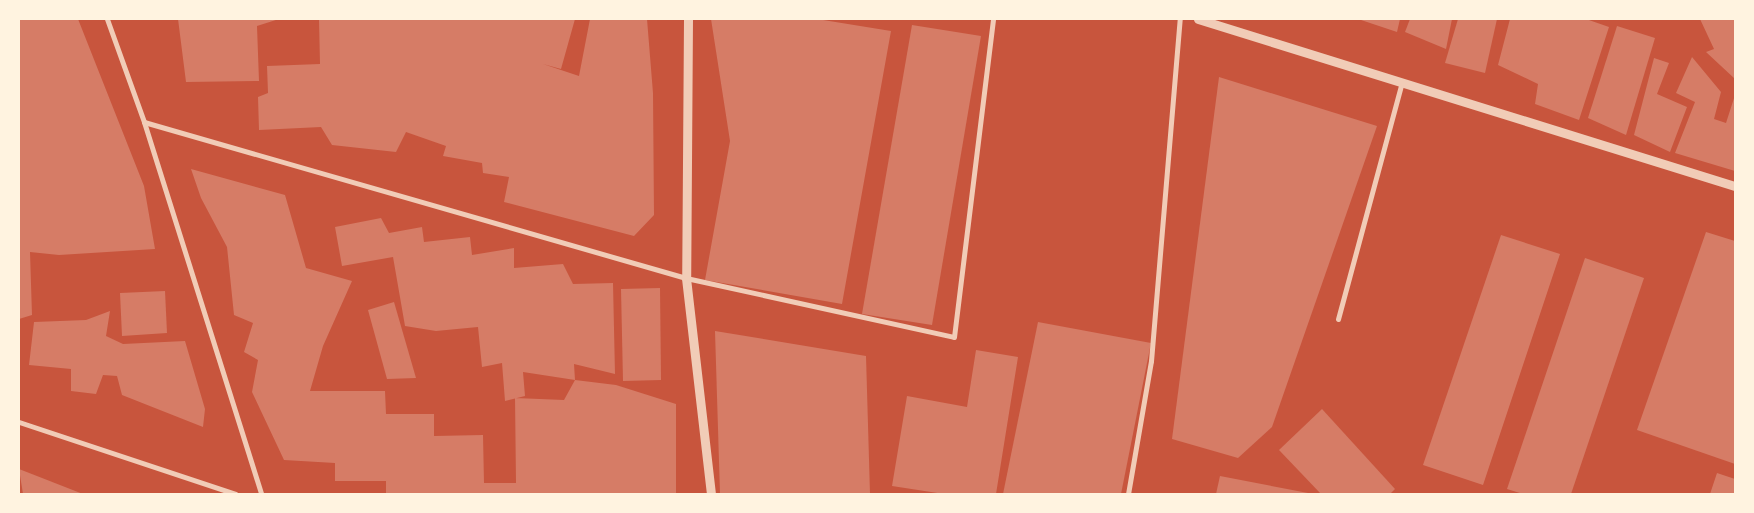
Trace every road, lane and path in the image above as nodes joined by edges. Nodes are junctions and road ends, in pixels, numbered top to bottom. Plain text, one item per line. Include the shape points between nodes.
1 (107, 19) edge
2 (688, 19) edge
3 (994, 19) edge
4 (1180, 19) edge
5 (1198, 19) edge
6 (1402, 82) junction
7 (144, 122) junction
8 (1735, 186) edge
9 (686, 278) junction
10 (1338, 319) dead end
11 (19, 422) edge
12 (235, 494) edge
13 (261, 494) edge
14 (711, 494) edge
15 (1128, 494) edge

1 - 7 street
2 - 9 street
3 - 9 street via 954,337
4 - 15 street via 1151,361
5 - 6 street
6 - 8 street
6 - 10 street
7 - 9 street
7 - 13 street
9 - 14 street
11 - 12 street

